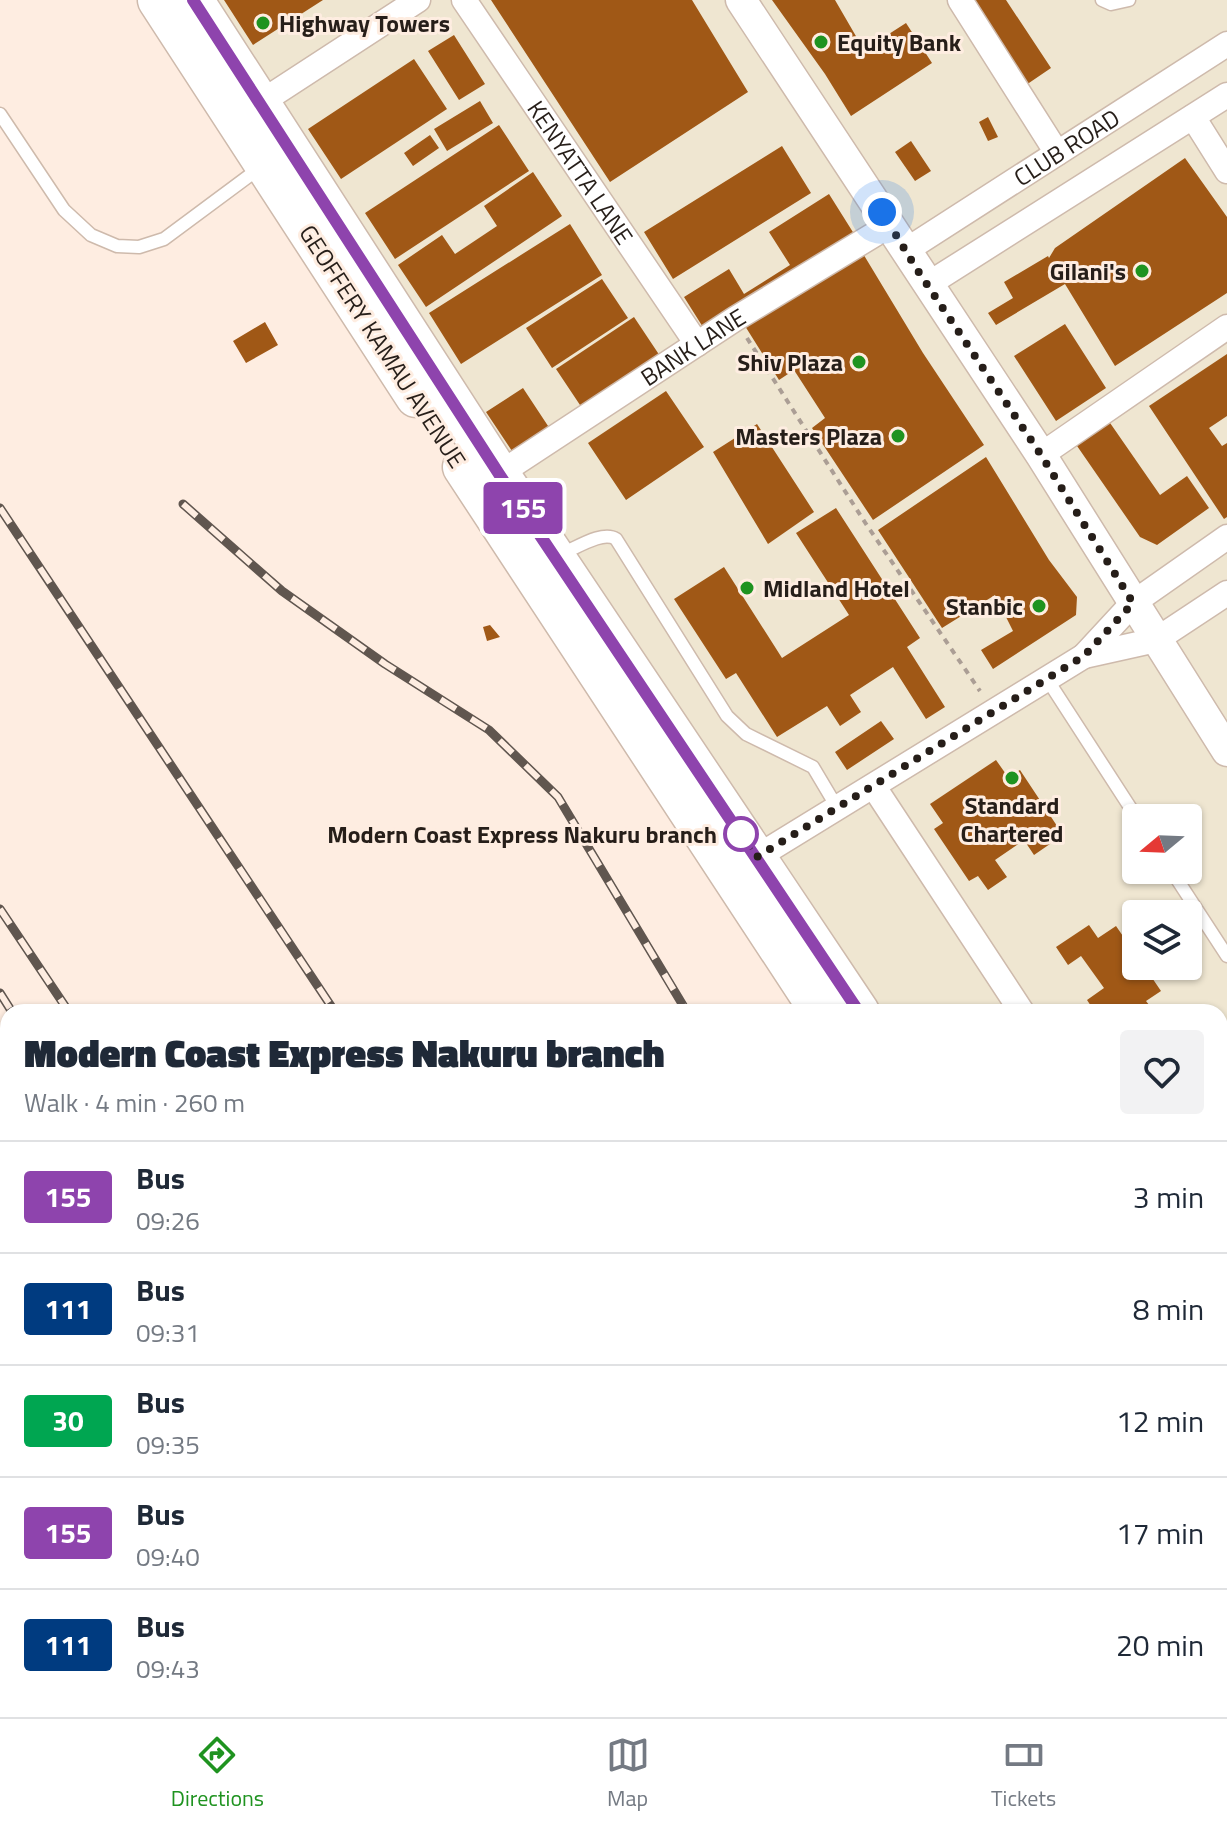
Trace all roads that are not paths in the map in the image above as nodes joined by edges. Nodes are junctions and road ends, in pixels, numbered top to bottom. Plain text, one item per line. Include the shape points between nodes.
1 (158, 0) edge
2 (193, 0) edge
3 (418, 0) edge
4 (464, 0) edge
5 (741, 0) edge
6 (960, 0) edge
7 (1102, 0) edge
8 (1129, 0) edge
9 (1227, 44) edge
10 (1202, 60) junction
11 (1226, 96) edge
12 (1141, 99) junction
13 (260, 103) junction
14 (0, 114) edge
15 (1193, 117) junction
16 (1101, 125) junction
17 (1164, 135) junction
18 (1057, 153) junction
19 (1125, 160) junction
20 (264, 165) junction
21 (1227, 171) edge
22 (960, 216) junction
23 (890, 225) junction
24 (984, 249) junction
25 (905, 251) junction
26 (927, 285) junction
27 (1227, 327) edge
28 (697, 344) junction
29 (1041, 455) junction
30 (499, 474) junction
31 (1227, 537) edge
32 (557, 556) junction
33 (1227, 593) edge
34 (1133, 603) junction
35 (1156, 640) junction
36 (1084, 656) junction
37 (1047, 679) junction
38 (1227, 751) edge
39 (874, 787) junction
40 (1128, 804) edge
41 (838, 809) junction
42 (757, 857) junction
43 (1180, 884) edge
44 (1227, 956) edge
45 (816, 1004) edge
46 (854, 1004) edge
47 (1017, 1004) edge

1 - 20 highway, GEOFFERY KAMAU AVENUE
2 - 13 highway, GEOFFERY KAMAU AVENUE
3 - 13 street
4 - 28 street, KENYATTA LANE
5 - 23 street
6 - 18 street
7 - 8 lane
9 - 10 street, CLUB ROAD
10 - 11 street
10 - 12 street, CLUB ROAD
11 - 15 street, CLUB ROAD
12 - 16 street, CLUB ROAD
12 - 17 street
13 - 30 highway, GEOFFERY KAMAU AVENUE
14 - 20 lane via 64,210 91,235 117,246 139,247 164,239
15 - 17 street, CLUB ROAD
15 - 21 street
16 - 18 street, CLUB ROAD
16 - 19 street
17 - 19 street, CLUB ROAD
18 - 22 street, CLUB ROAD
19 - 24 street, CLUB ROAD
20 - 45 highway, GEOFFERY KAMAU AVENUE
22 - 24 street
22 - 25 street, CLUB ROAD
23 - 25 street
23 - 28 street, BANK LANE
24 - 26 street, CLUB ROAD
25 - 26 street
26 - 29 street
27 - 29 street
28 - 30 street, BANK LANE
29 - 34 street
30 - 32 highway, GEOFFERY KAMAU AVENUE
31 - 34 street
32 - 41 lane via 612,535 727,716 746,734 813,767
32 - 42 highway, GEOFFERY KAMAU AVENUE
33 - 35 street
34 - 35 street
34 - 36 street
35 - 36 street
35 - 38 street
36 - 37 street
37 - 39 street
37 - 40 lane
39 - 41 street
39 - 47 street
41 - 42 street
42 - 46 highway, GEOFFERY KAMAU AVENUE
43 - 44 lane

